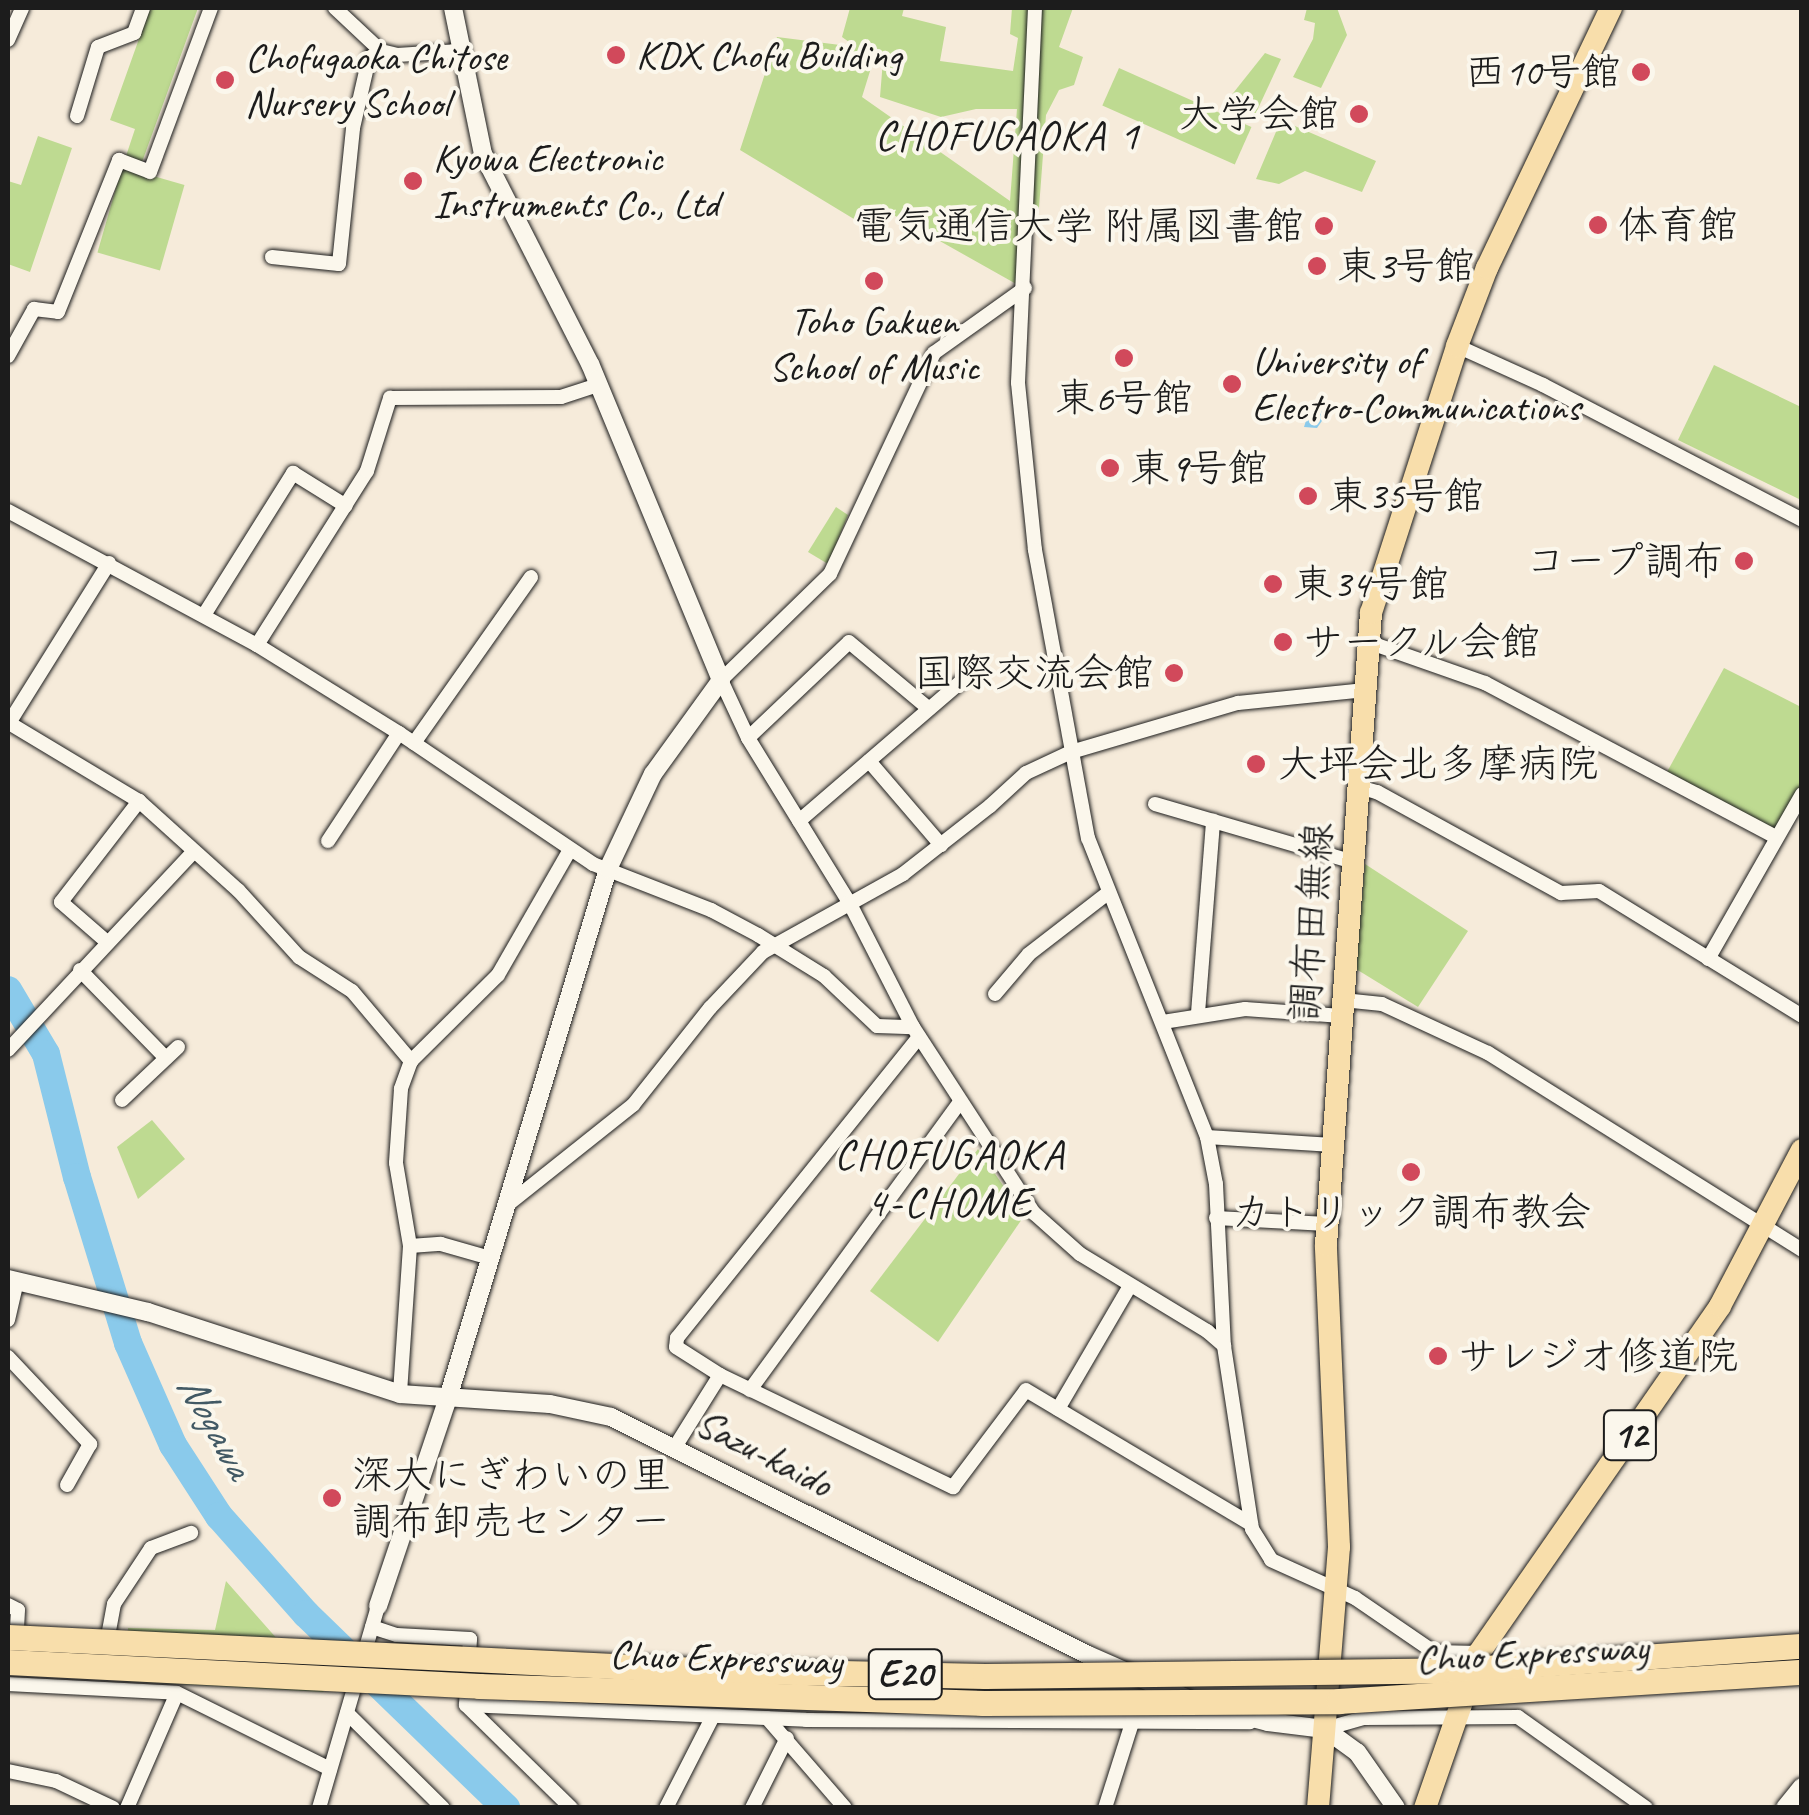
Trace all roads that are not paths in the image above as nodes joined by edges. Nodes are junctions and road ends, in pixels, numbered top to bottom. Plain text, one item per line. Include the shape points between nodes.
1 (22, 8) edge
2 (143, 8) edge
3 (211, 8) edge
4 (335, 8) edge
5 (453, 8) edge
6 (1035, 8) edge
7 (1611, 8) edge
8 (8, 40) edge
9 (460, 50) junction
10 (381, 52) junction
11 (77, 116) dead end
12 (272, 257) dead end
13 (1024, 288) junction
14 (1457, 346) junction
15 (8, 356) edge
16 (599, 385) junction
17 (346, 506) junction
18 (8, 511) edge
19 (1802, 520) edge
20 (109, 563) junction
21 (531, 577) dead end
22 (204, 615) junction
23 (1368, 642) junction
24 (257, 646) junction
25 (720, 680) junction
26 (964, 680) dead end
27 (1365, 690) junction
28 (929, 709) junction
29 (8, 723) edge
30 (399, 732) junction
31 (748, 738) junction
32 (414, 742) junction
33 (1071, 752) junction
34 (868, 762) junction
35 (1360, 788) junction
36 (1802, 794) edge
37 (138, 802) junction
38 (1155, 804) dead end
39 (799, 821) junction
40 (1213, 821) junction
41 (1776, 837) junction
42 (328, 840) dead end
43 (941, 845) junction
44 (570, 850) junction
45 (194, 851) junction
46 (1353, 862) junction
47 (608, 869) junction
48 (1108, 893) junction
49 (849, 902) junction
50 (107, 942) junction
51 (776, 946) junction
52 (1708, 959) junction
53 (80, 970) junction
54 (995, 994) dead end
55 (1342, 1008) junction
56 (1198, 1013) junction
57 (1802, 1016) edge
58 (1163, 1022) junction
59 (916, 1032) junction
60 (178, 1047) dead end
61 (8, 1050) edge
62 (166, 1058) junction
63 (410, 1061) junction
64 (122, 1100) dead end
65 (960, 1102) junction
66 (1207, 1137) junction
67 (1333, 1146) junction
68 (1802, 1150) edge
69 (506, 1206) junction
70 (1216, 1218) junction
71 (1327, 1224) junction
72 (1764, 1225) junction
73 (410, 1246) junction
74 (1802, 1250) edge
75 (490, 1258) junction
76 (12, 1280) edge
77 (1130, 1286) junction
78 (8, 1320) edge
79 (1224, 1346) junction
80 (8, 1357) edge
81 (720, 1375) junction
82 (750, 1390) junction
83 (400, 1394) junction
84 (448, 1398) junction
85 (1058, 1409) junction
86 (675, 1447) junction
87 (67, 1485) dead end
88 (1251, 1524) junction
89 (191, 1532) dead end
90 (1337, 1589) junction
91 (8, 1605) edge
92 (378, 1606) joint
93 (372, 1627) junction
94 (8, 1637) edge
95 (1802, 1646) edge
96 (1479, 1653) junction
97 (1802, 1672) edge
98 (10, 1677) edge
99 (1802, 1687) edge
100 (102, 1689) junction
101 (177, 1694) junction
102 (1340, 1701) junction
103 (466, 1705) junction
104 (347, 1712) junction
105 (713, 1716) junction
106 (1454, 1716) junction
107 (766, 1718) junction
108 (1268, 1722) junction
109 (1132, 1723) junction
110 (1325, 1730) junction
111 (788, 1738) junction
112 (330, 1769) junction
113 (8, 1771) edge
114 (1802, 1787) edge
115 (843, 1806) edge
116 (113, 1808) edge
117 (126, 1808) edge
118 (319, 1808) edge
119 (444, 1808) edge
120 (571, 1808) edge
121 (666, 1808) edge
122 (752, 1808) edge
123 (1105, 1808) edge
124 (1318, 1808) edge
125 (1396, 1808) edge
126 (1425, 1808) edge
127 (1646, 1808) edge
128 (1784, 1808) edge

1 - 8 street
2 - 11 street via 134,33 98,46
3 - 15 street via 150,172 119,160 58,312 34,309
4 - 10 street
5 - 9 street
6 - 13 street
7 - 14 main road, 調布田無線
9 - 10 street
9 - 16 street via 483,154
10 - 12 street via 369,58 353,128 338,264
13 - 25 street via 934,353 830,574
13 - 33 street via 1018,384 1024,454
14 - 19 street
14 - 23 main road, 調布田無線 via 1371,613
16 - 17 street via 562,397 390,398 367,471
16 - 25 street
17 - 22 street via 293,473
17 - 24 street
18 - 20 street
20 - 22 street
20 - 29 street
21 - 32 street
22 - 24 street
23 - 27 main road, 調布田無線
23 - 41 street via 1485,683
24 - 30 street
25 - 31 street
25 - 47 street via 654,774
26 - 28 street
27 - 33 street via 1238,703
27 - 35 main road, 調布田無線
28 - 31 street via 849,642
28 - 34 street
29 - 37 street
30 - 32 street
30 - 42 street
31 - 39 street
32 - 44 street
33 - 43 street via 1026,773
33 - 48 street via 1088,838
34 - 39 street
34 - 43 street
35 - 46 main road, 調布田無線
35 - 52 street via 1561,893 1599,890
36 - 41 street
37 - 45 street
37 - 50 street via 62,902
38 - 40 street
39 - 49 street
40 - 46 street
40 - 56 street
41 - 52 street
43 - 49 street
44 - 47 street
44 - 63 street via 498,975
45 - 50 street
45 - 63 street via 298,958 352,991
46 - 55 main road, 調布田無線
47 - 51 street via 711,910
47 - 69 street
48 - 54 street via 1030,954
48 - 58 street
49 - 51 street
49 - 59 street
50 - 53 street
51 - 59 street via 824,976 878,1026
51 - 69 street via 730,985 633,1106
52 - 57 street
53 - 61 street
53 - 62 street
55 - 56 street
55 - 67 main road, 調布田無線
55 - 72 street via 1382,1004 1488,1053
56 - 58 street
58 - 66 street
59 - 65 street
59 - 81 street via 677,1338 676,1347
60 - 62 street
62 - 64 street
63 - 73 street via 401,1089 396,1163
65 - 77 street via 1034,1213
65 - 82 street
66 - 67 street
66 - 70 street
67 - 71 main road, 調布田無線
68 - 72 main road, 12
69 - 75 street
70 - 71 street
70 - 79 street
71 - 90 main road, 調布田無線
72 - 74 street
72 - 96 main road, 12 via 1720,1306
73 - 75 street via 441,1244
73 - 83 street
75 - 84 street
76 - 78 street
76 - 83 street, Sazu-kaido via 148,1312
77 - 79 street
77 - 85 street
79 - 88 street
80 - 87 street via 90,1444
81 - 82 street
81 - 86 street
82 - 85 street via 954,1487 1026,1390
83 - 84 street, Sazu-kaido
84 - 86 street, Sazu-kaido via 550,1404 610,1416
84 - 92 street
85 - 88 street
86 - 108 street, Sazu-kaido via 1088,1656 1221,1712
88 - 90 street via 1271,1560
89 - 100 street via 152,1548 114,1604
90 - 96 street via 1434,1652
90 - 110 main road, 調布田無線
91 - 98 street via 18,1610
92 - 93 street
93 - 103 street via 470,1639
93 - 104 street, bridge
94 - 95 highway, Chuo Expressway / E20, bridge via 697,1670 984,1676 1436,1671
96 - 106 main road, 12
97 - 102 highway, Chuo Expressway / E20, bridge
98 - 100 street
98 - 102 highway, Chuo Expressway / E20, bridge via 984,1703
99 - 102 highway, bridge via 1554,1703
100 - 101 street
101 - 112 street
101 - 117 street
103 - 105 street
103 - 120 street
104 - 112 street
104 - 119 street
105 - 107 street
105 - 121 street
106 - 110 street via 1362,1718
106 - 126 main road, 12
106 - 127 street via 1525,1719
107 - 109 street
107 - 111 street
108 - 109 street
108 - 110 street, Sazu-kaido
109 - 123 street
110 - 124 main road, 調布田無線
110 - 125 street via 1358,1752
111 - 115 street
111 - 122 street
112 - 118 street
113 - 116 street via 56,1782
114 - 128 street

